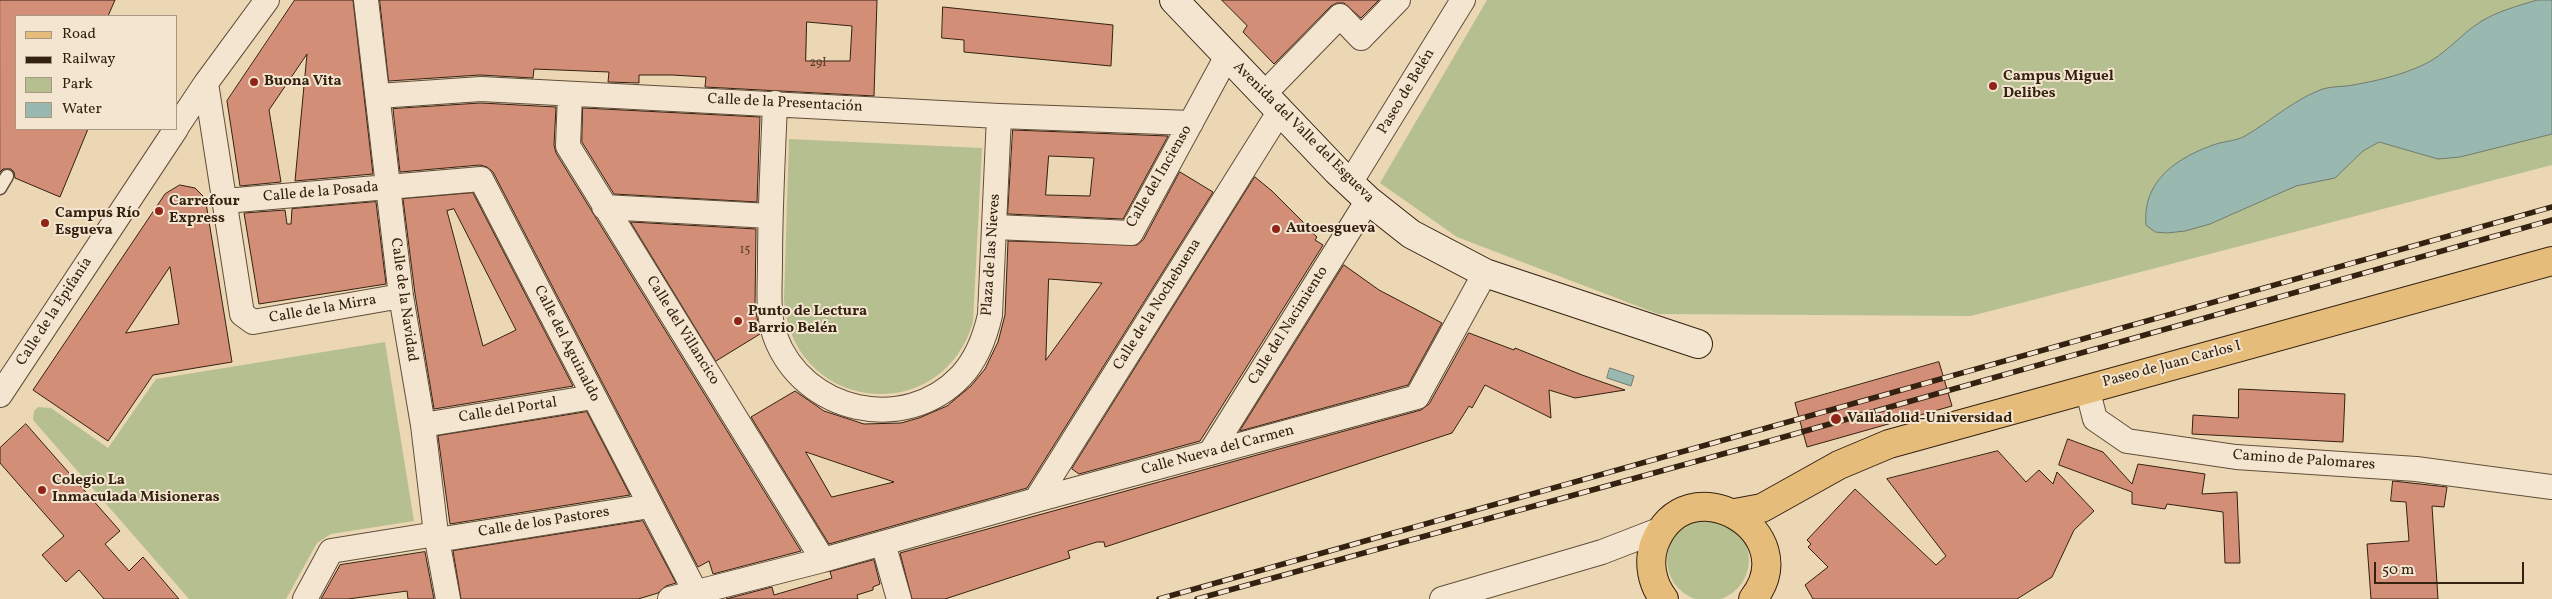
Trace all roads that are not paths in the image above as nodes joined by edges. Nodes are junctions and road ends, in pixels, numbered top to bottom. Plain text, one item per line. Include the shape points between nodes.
1 (267, 0) edge
2 (366, 0) edge
3 (1174, 0) edge
4 (1398, 0) edge
5 (1463, 0) edge
6 (1227, 56) junction
7 (206, 83) junction
8 (570, 94) junction
9 (378, 96) junction
10 (775, 103) junction
11 (1272, 103) junction
12 (999, 116) junction
13 (1191, 123) junction
14 (178, 125) edge
15 (175, 130) edge
16 (7, 176) dead end
17 (387, 187) junction
18 (0, 188) edge
19 (1359, 192) junction
20 (225, 202) junction
21 (604, 207) junction
22 (770, 216) junction
23 (995, 228) junction
24 (2552, 261) edge
25 (1485, 273) junction
26 (401, 296) junction
27 (1698, 344) dead end
28 (2087, 388) junction
29 (0, 395) edge
30 (593, 397) junction
31 (423, 425) junction
32 (1210, 453) junction
33 (2552, 487) edge
34 (1800, 488) junction
35 (1036, 500) junction
36 (650, 506) junction
37 (1735, 513) junction
38 (1664, 528) junction
39 (436, 537) junction
40 (883, 543) junction
41 (1763, 548) junction
42 (1602, 552) junction
43 (823, 560) junction
44 (695, 591) junction
45 (1656, 591) edge
46 (1764, 591) edge
47 (305, 599) edge
48 (448, 599) edge
49 (670, 599) edge
50 (899, 599) edge
51 (1442, 599) edge

1 - 7 street, Calle de la Epifanía
2 - 9 street, Calle de la Navidad
3 - 6 street, Avenida del Valle del Esgueva
4 - 11 street, Calle de la Nochebuena via 1361,38 1340,16
5 - 19 street, Paseo de Belén
6 - 11 street, Avenida del Valle del Esgueva
6 - 13 street, Calle del Incienso
7 - 14 street, Calle de la Epifanía
7 - 20 street, Calle de la Mirra
8 - 9 street, Calle de la Presentación via 481,89
8 - 10 street, Calle de la Presentación
8 - 21 street, Calle del Villancico via 568,146
9 - 17 street, Calle de la Navidad
10 - 12 street, Calle de la Presentación
10 - 22 street, Plaza de las Nieves
11 - 19 street, Avenida del Valle del Esgueva
11 - 35 street, Calle de la Nochebuena
12 - 13 street, Calle de la Presentación
12 - 23 street, Plaza de las Nieves
13 - 23 street, Calle del Incienso via 1131,233
15 - 29 street, Calle de la Epifanía
16 - 18 lane
17 - 20 street, Calle de la Posada
17 - 26 street, Calle de la Navidad
17 - 30 street, Calle del Aguinaldo via 481,179
19 - 25 street, Avenida del Valle del Esgueva via 1416,238
19 - 32 street, Calle del Nacimiento
20 - 26 street, Calle de la Mirra via 242,314 253,322
21 - 22 street
21 - 43 street, Calle del Villancico
22 - 23 street, Plaza de las Nieves via 770,319 786,360 806,382 828,398 876,411 919,403 942,392 961,376 975,357 985,337 990,315
24 - 28 main road, Paseo de Juan Carlos I
25 - 27 street, Avenida del Valle del Esgueva
25 - 32 street, Calle Nueva del Carmen via 1417,397
26 - 31 street, Calle de la Navidad
28 - 33 street, Camino de Palomares via 2096,420 2127,441 2236,457 2416,469
28 - 34 main road, Paseo de Juan Carlos I via 1889,444 1839,465
30 - 31 street, Calle del Portal
30 - 36 street, Calle del Aguinaldo
31 - 39 street, Calle de la Navidad
32 - 35 street, Calle Nueva del Carmen
34 - 37 main road, Paseo de Juan Carlos I via 1762,508
34 - 41 main road, Paseo de Juan Carlos I via 1774,521
35 - 40 street, Calle Nueva del Carmen
36 - 39 street, Calle de los Pastores
36 - 44 street, Calle del Aguinaldo
37 - 38 main road via 1702,507 1681,514
37 - 41 main road via 1749,524
38 - 42 street
38 - 45 main road via 1651,559
39 - 47 street, Calle de los Pastores via 331,551
39 - 48 street, Calle de la Navidad
40 - 43 street, Calle Nueva del Carmen
40 - 50 street
41 - 46 main road
42 - 45 street via 1635,558
42 - 51 street
43 - 44 street, Calle Nueva del Carmen
44 - 49 street, Calle Nueva del Carmen

